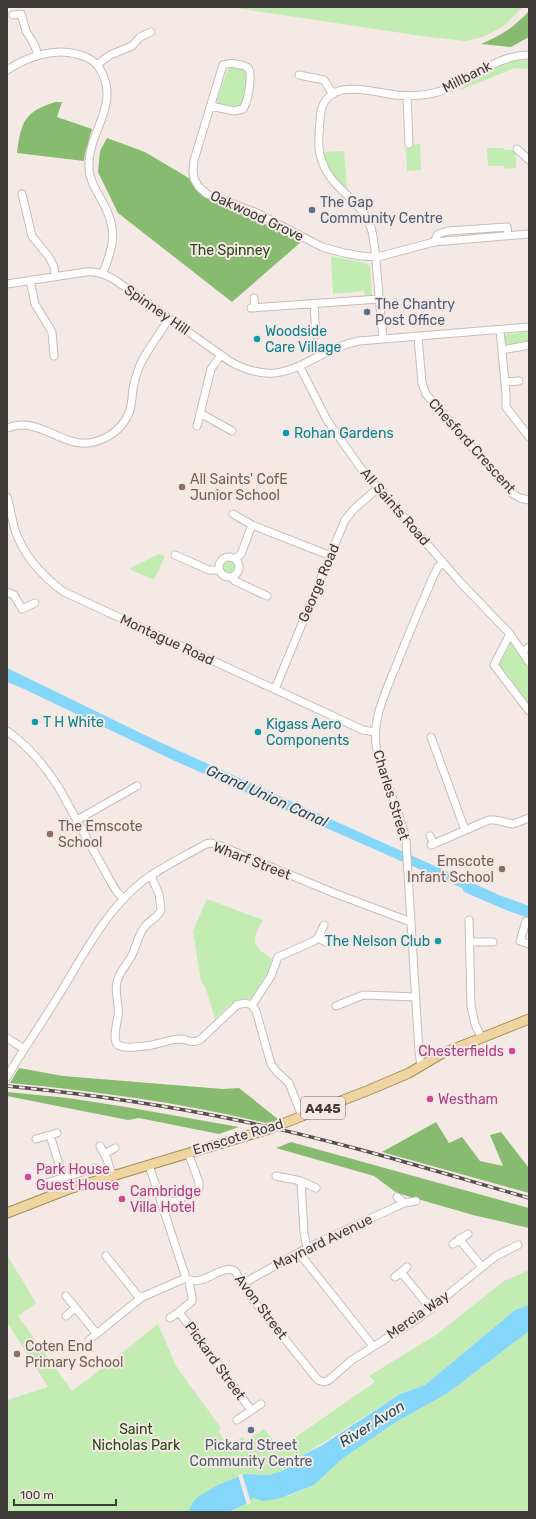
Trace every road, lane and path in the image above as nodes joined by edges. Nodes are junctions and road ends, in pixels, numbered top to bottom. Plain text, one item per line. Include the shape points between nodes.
1 (13, 15) dead end
2 (151, 32) dead end
3 (38, 55) junction
4 (529, 55) edge
5 (98, 64) junction
6 (7, 70) edge
7 (299, 74) dead end
8 (333, 94) junction
9 (407, 96) junction
10 (211, 106) junction
11 (409, 144) dead end
12 (517, 149) dead end
13 (529, 160) edge
14 (22, 194) dead end
15 (529, 234) edge
16 (376, 257) junction
17 (103, 273) junction
18 (55, 277) junction
19 (30, 280) junction
20 (7, 284) edge
21 (254, 298) dead end
22 (379, 299) junction
23 (314, 304) junction
24 (169, 318) junction
25 (529, 327) edge
26 (500, 330) junction
27 (316, 335) dead end
28 (418, 337) junction
29 (383, 339) junction
30 (529, 345) edge
31 (502, 350) junction
32 (221, 355) junction
33 (54, 356) dead end
34 (300, 366) junction
35 (519, 381) dead end
36 (505, 382) junction
37 (200, 412) junction
38 (197, 426) dead end
39 (7, 428) edge
40 (232, 431) dead end
41 (529, 437) edge
42 (378, 488) junction
43 (7, 497) edge
44 (529, 502) edge
45 (8, 508) edge
46 (233, 514) dead end
47 (252, 525) junction
48 (175, 555) dead end
49 (331, 556) junction
50 (235, 559) junction
51 (443, 562) junction
52 (219, 570) junction
53 (231, 577) junction
54 (7, 592) edge
55 (267, 596) dead end
56 (35, 603) dead end
57 (510, 634) junction
58 (529, 647) edge
59 (522, 652) junction
60 (529, 662) edge
61 (275, 689) junction
62 (529, 711) edge
63 (7, 731) edge
64 (375, 732) junction
65 (431, 737) dead end
66 (137, 786) dead end
67 (529, 818) edge
68 (77, 820) junction
69 (465, 830) junction
70 (430, 836) dead end
71 (151, 876) junction
72 (124, 899) junction
73 (469, 920) dead end
74 (526, 921) dead end
75 (412, 922) junction
76 (324, 925) dead end
77 (318, 938) junction
78 (326, 942) dead end
79 (470, 942) junction
80 (493, 942) dead end
81 (529, 944) edge
82 (416, 997) junction
83 (252, 1005) junction
84 (336, 1006) dead end
85 (529, 1018) edge
86 (481, 1037) junction
87 (7, 1038) edge
88 (24, 1049) junction
89 (421, 1066) junction
90 (7, 1077) edge
91 (302, 1116) junction
92 (36, 1138) dead end
93 (100, 1146) dead end
94 (115, 1148) dead end
95 (188, 1152) junction
96 (104, 1154) junction
97 (149, 1164) junction
98 (95, 1168) dead end
99 (112, 1175) junction
100 (276, 1176) dead end
101 (63, 1178) junction
102 (301, 1181) junction
103 (43, 1184) dead end
104 (316, 1188) dead end
105 (67, 1190) junction
106 (158, 1195) junction
107 (397, 1197) dead end
108 (416, 1201) dead end
109 (174, 1202) junction
110 (404, 1202) junction
111 (7, 1213) edge
112 (166, 1219) junction
113 (468, 1234) dead end
114 (518, 1245) dead end
115 (308, 1248) junction
116 (299, 1253) junction
117 (106, 1256) dead end
118 (482, 1267) junction
119 (401, 1272) dead end
120 (188, 1279) junction
121 (242, 1284) junction
122 (66, 1296) dead end
123 (142, 1297) junction
124 (75, 1308) junction
125 (431, 1309) junction
126 (179, 1312) junction
127 (66, 1316) dead end
128 (170, 1318) dead end
129 (96, 1333) junction
130 (89, 1340) dead end
131 (373, 1346) junction
132 (318, 1380) joint
133 (261, 1404) dead end
134 (251, 1410) junction
135 (237, 1420) dead end

1 - 3 street via 20,14
2 - 5 street via 140,37 132,46 110,55
3 - 5 street via 73,53
3 - 6 street
4 - 9 street, Millbank via 500,60 452,87 421,96
5 - 17 street via 107,84 107,98 92,147 89,167 92,183 112,225 112,249
7 - 8 street via 324,80
8 - 9 street, Millbank via 350,89
8 - 16 street via 320,110 320,157 331,179 359,205 366,216 373,235
9 - 11 street
10 - 10 street, Oakwood Grove via 223,65 230,63 248,68 248,98 243,109 234,111
10 - 16 street, Oakwood Grove via 194,160 193,175 199,187 211,197 256,213 322,246 351,255
12 - 13 street
14 - 18 street via 32,236 49,257
15 - 16 street, Oakwood Grove via 508,236 507,227 448,231 438,234 434,242
16 - 22 street
17 - 18 street
17 - 24 street, Spinney Hill
18 - 19 street
19 - 20 street
19 - 33 street via 35,304 52,332
21 - 23 street via 253,308
22 - 23 street
22 - 29 street
23 - 27 street
24 - 32 street, Spinney Hill
24 - 39 street via 140,365 130,410 123,424 114,433 99,440 82,443 28,425
25 - 26 street, Spinney Hill
26 - 28 street, Spinney Hill
26 - 31 street
28 - 29 street, Spinney Hill
28 - 44 street, Chesford Crescent via 422,383 426,394 507,488
29 - 34 street, Spinney Hill via 359,341 342,346
30 - 31 street
31 - 36 street
32 - 34 street, Spinney Hill via 242,368 258,372 282,372
32 - 37 street via 211,369
34 - 42 street, All Saints Road via 327,420
35 - 36 street
36 - 41 street via 506,408
37 - 38 street
37 - 40 street
42 - 49 street, George Road via 354,508 347,518
42 - 51 street, All Saints Road
43 - 45 street, Montague Road
45 - 61 street, Montague Road via 25,551 40,572 64,592
46 - 47 street
47 - 49 street
47 - 50 street via 241,554
48 - 52 street via 209,570
49 - 61 street, George Road
50 - 52 street via 223,559
50 - 53 street via 238,570
51 - 57 street, All Saints Road
51 - 64 street, Charles Street via 433,577 388,686
52 - 53 street via 222,575
53 - 55 street
54 - 56 street via 14,595 22,609
57 - 59 street, All Saints Road
57 - 62 street via 494,665
58 - 59 street
59 - 60 street, All Saints Road
61 - 64 street, Montague Road via 363,730
63 - 68 street via 39,760
64 - 75 street, Charles Street via 379,758 407,846
65 - 69 street
66 - 68 street
67 - 69 street via 512,824 492,820
68 - 72 street via 115,888
69 - 70 street via 432,844
71 - 72 street, Wharf Street
71 - 75 street, Wharf Street via 211,843
71 - 83 street via 159,894 161,910 139,935 132,956 119,976 116,986 118,1010 115,1043 118,1046 130,1047 152,1046 180,1039 196,1042 237,1005
72 - 88 street, Wharf Street via 80,958
73 - 79 street
74 - 81 street via 520,941
75 - 82 street, Charles Street
76 - 77 street
77 - 78 street
77 - 83 street via 278,957 272,976
79 - 80 street
79 - 86 street via 471,1006 474,1024
82 - 84 street via 363,995
82 - 89 street, Charles Street
83 - 91 street via 256,1010 272,1064 289,1083
85 - 86 main road, Emscote Road / A445
86 - 89 main road, Emscote Road / A445 via 441,1054
87 - 88 street
88 - 90 street, Wharf Street
89 - 91 main road, Emscote Road / A445
91 - 95 main road, Emscote Road / A445 via 262,1131
92 - 101 street via 54,1134
93 - 96 street
94 - 96 street
95 - 97 main road, Emscote Road / A445
95 - 109 street via 200,1186 196,1191
96 - 99 street
97 - 99 main road, Emscote Road / A445
97 - 106 street, Pickard Street
98 - 101 street
99 - 105 main road, Emscote Road / A445
100 - 102 street
101 - 103 street
101 - 105 street
102 - 104 street
102 - 115 street via 304,1233
105 - 111 main road, Emscote Road / A445
106 - 109 street
106 - 112 street, Pickard Street
107 - 110 street
108 - 110 street, Maynard Avenue
109 - 112 street via 169,1206
110 - 115 street, Maynard Avenue
112 - 120 street, Pickard Street
113 - 118 street via 456,1242
114 - 118 street, Mercia Way via 504,1251
115 - 116 street, Maynard Avenue
116 - 121 street, Maynard Avenue
116 - 131 street
117 - 123 street via 136,1295
118 - 125 street, Mercia Way
119 - 125 street
120 - 121 street, Avon Street via 201,1280 231,1269 235,1271
120 - 123 street
120 - 126 street, Pickard Street via 193,1299
121 - 132 street, Avon Street
122 - 124 street
123 - 129 street
124 - 127 street
124 - 129 street
125 - 131 street, Mercia Way
126 - 128 street, Pickard Street
126 - 134 street, Pickard Street
129 - 130 street
131 - 132 street, Mercia Way via 327,1381
133 - 134 street, Pickard Street
134 - 135 street, Pickard Street

